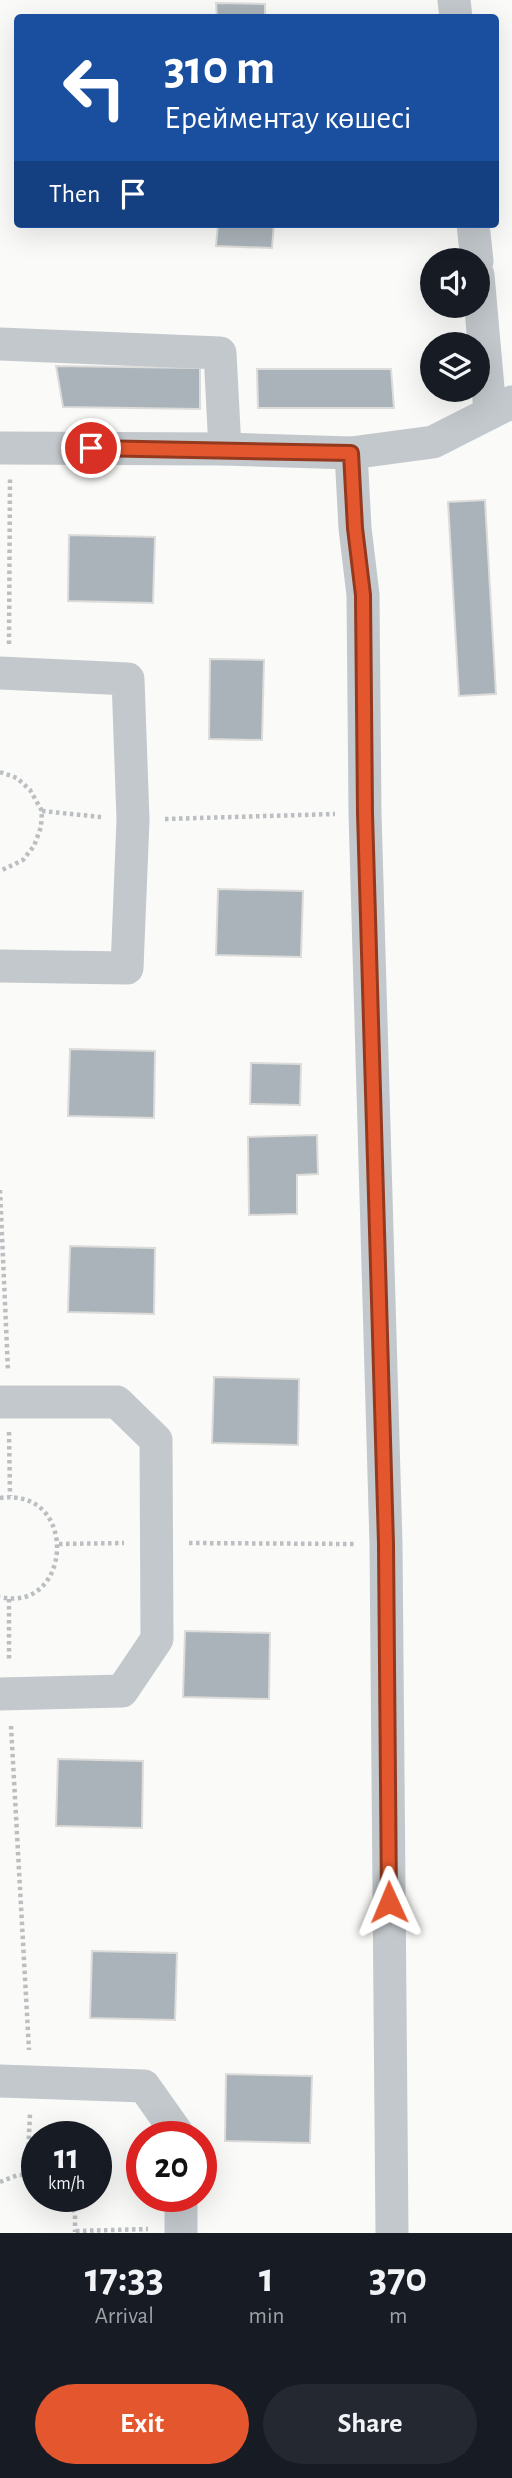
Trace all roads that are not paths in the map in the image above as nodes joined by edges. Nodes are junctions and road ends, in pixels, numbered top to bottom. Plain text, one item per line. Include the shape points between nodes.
1 (473, 228) edge
2 (476, 248) edge
3 (486, 318) edge
4 (0, 344) edge
5 (501, 406) edge
6 (5, 447) edge
7 (225, 449) junction
8 (351, 453) junction
9 (4, 673) edge
10 (0, 966) edge
11 (5, 1402) edge
12 (5, 1693) edge
13 (16, 2082) edge
14 (169, 2121) edge
15 (181, 2212) edge
16 (181, 2233) edge
17 (392, 2233) edge

1 - 2 street
3 - 5 street
4 - 7 street via 220,354
5 - 8 street via 433,442
6 - 7 street
7 - 8 street
8 - 17 street via 363,595 386,1544
9 - 10 street via 128,679 133,820 127,968
11 - 12 street via 117,1402 156,1440 157,1543 157,1639 122,1691
13 - 14 street via 144,2086
15 - 16 street

